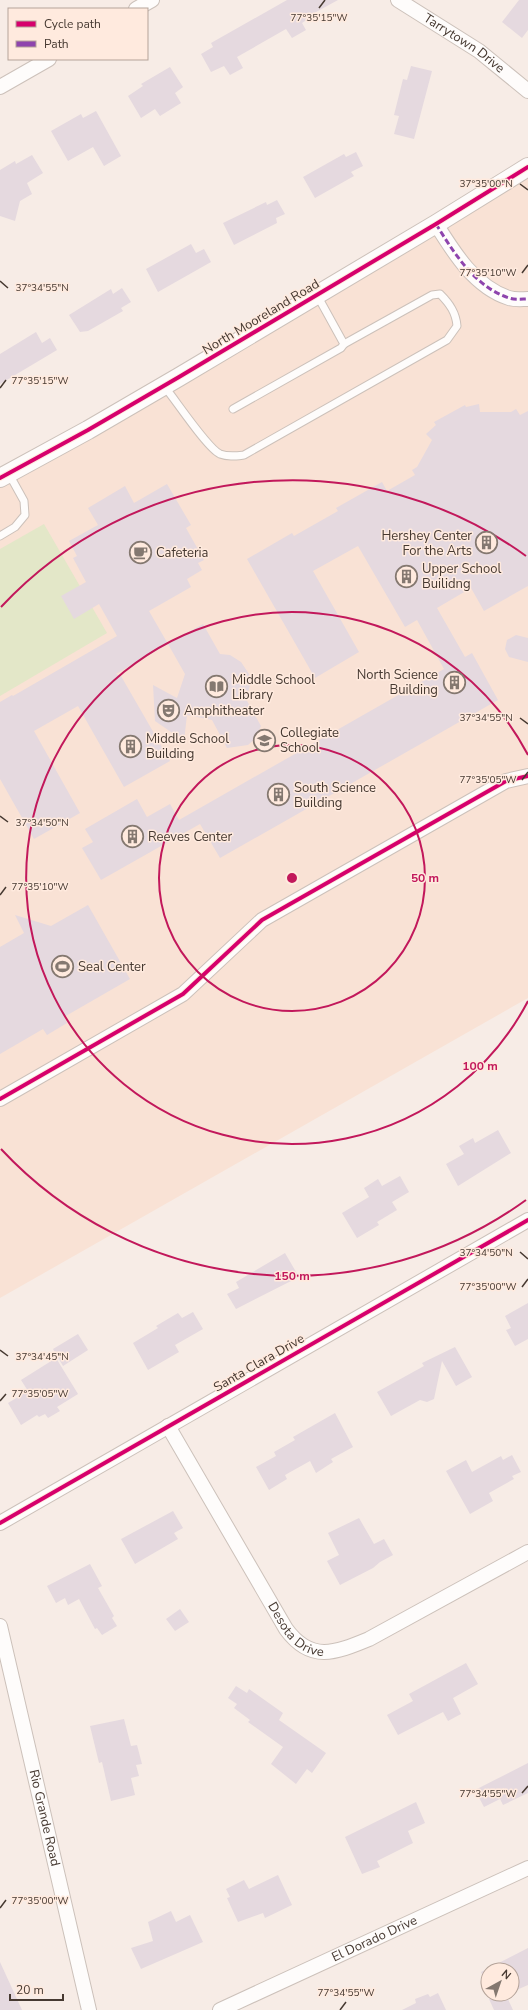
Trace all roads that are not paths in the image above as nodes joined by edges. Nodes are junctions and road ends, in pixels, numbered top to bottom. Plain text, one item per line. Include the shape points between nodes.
1 (152, 0) edge
2 (398, 0) edge
3 (138, 8) edge
4 (47, 60) edge
5 (0, 87) edge
6 (528, 91) edge
7 (528, 166) edge
8 (436, 224) junction
9 (317, 295) junction
10 (528, 299) edge
11 (344, 344) junction
12 (164, 386) junction
13 (233, 409) dead end
14 (4, 476) edge
15 (0, 536) edge
16 (528, 776) edge
17 (0, 1099) edge
18 (528, 1220) edge
19 (168, 1426) junction
20 (0, 1523) edge
21 (528, 1552) edge
22 (0, 1626) edge
23 (528, 1868) edge
24 (89, 2010) edge
25 (220, 2010) edge

1 - 3 street
2 - 6 street, Tarrytown Drive via 479,51
4 - 5 street
7 - 8 street, North Mooreland Road
8 - 9 street, North Mooreland Road
8 - 10 street via 460,260 476,277 510,298
9 - 11 lane
9 - 12 street, North Mooreland Road
11 - 12 lane via 432,295 440,294 456,316 458,326 447,340 244,455 229,457 218,453 202,437
11 - 13 lane
12 - 14 street, North Mooreland Road
14 - 15 lane via 24,501 25,515 15,527
16 - 17 street via 506,781 262,920 183,994
18 - 19 street, Santa Clara Drive
19 - 20 street, Santa Clara Drive
19 - 21 street, Desota Drive via 286,1630 293,1640 311,1651 342,1650 369,1639
22 - 24 street, Rio Grande Road
23 - 25 street, El Dorado Drive

